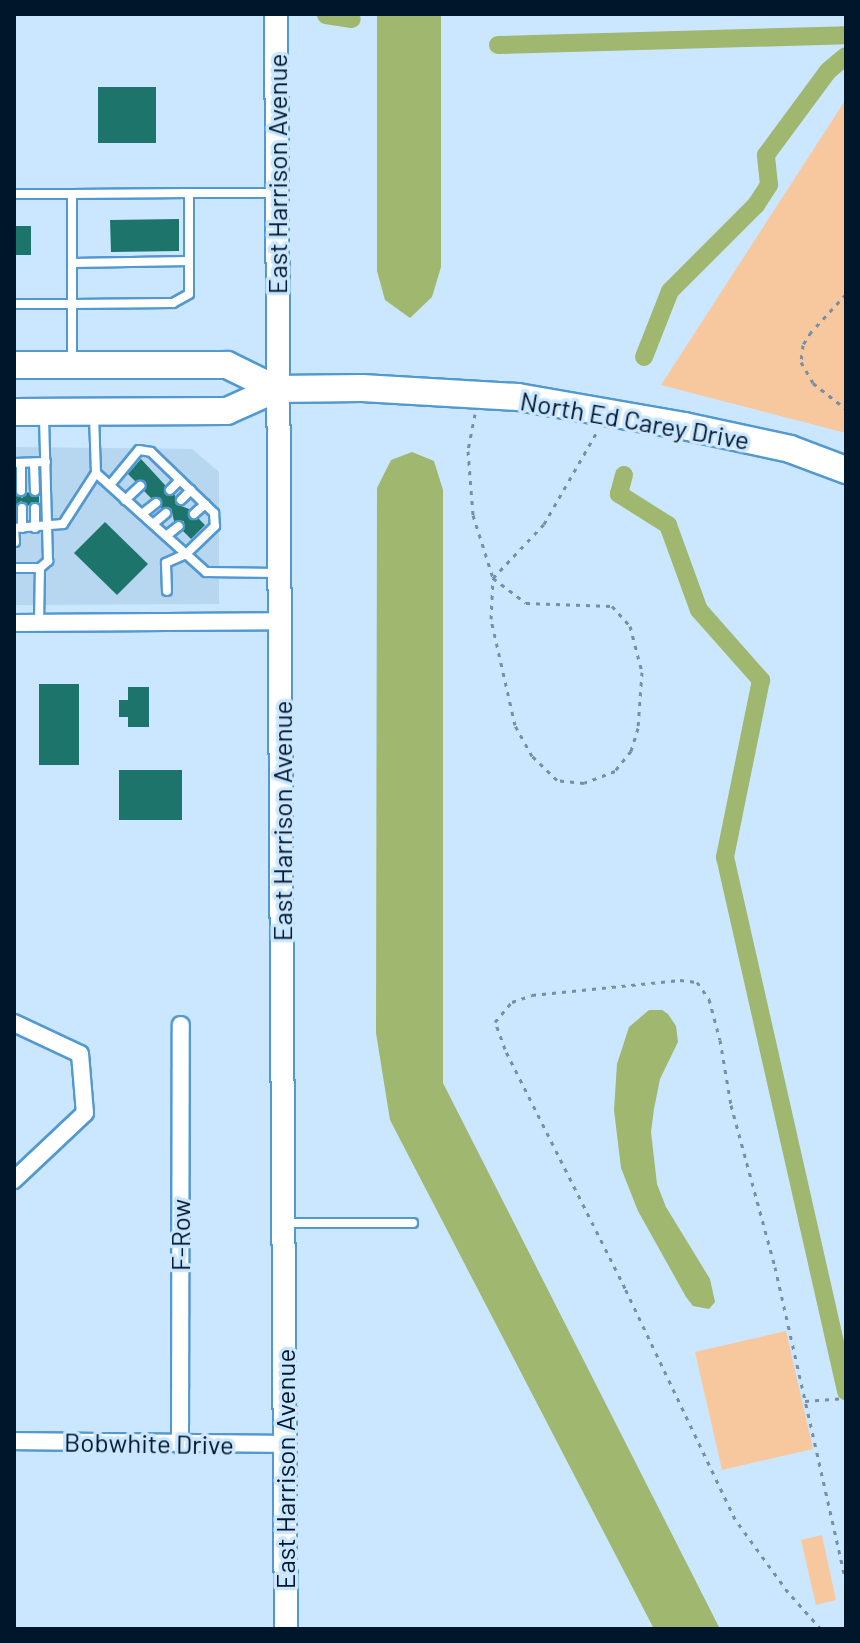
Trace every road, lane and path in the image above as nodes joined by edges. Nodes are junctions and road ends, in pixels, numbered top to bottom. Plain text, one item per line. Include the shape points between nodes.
1 (276, 14) edge
2 (189, 193) junction
3 (277, 193) junction
4 (14, 194) edge
5 (72, 194) junction
6 (189, 261) junction
7 (72, 263) junction
8 (846, 294) edge
9 (14, 304) edge
10 (72, 304) junction
11 (14, 365) edge
12 (72, 365) junction
13 (276, 389) junction
14 (478, 395) junction
15 (846, 409) edge
16 (610, 411) junction
17 (14, 412) edge
18 (44, 412) junction
19 (94, 412) junction
20 (46, 462) junction
21 (17, 463) edge
22 (34, 463) junction
23 (164, 464) junction
24 (846, 470) edge
25 (96, 473) junction
26 (154, 473) dead end
27 (180, 480) junction
28 (110, 485) junction
29 (140, 486) dead end
30 (170, 490) dead end
31 (191, 490) junction
32 (21, 491) dead end
33 (35, 491) dead end
34 (125, 500) junction
35 (181, 500) dead end
36 (156, 503) dead end
37 (205, 504) junction
38 (22, 508) dead end
39 (35, 508) dead end
40 (166, 513) dead end
41 (142, 514) junction
42 (194, 514) dead end
43 (153, 524) junction
44 (179, 526) dead end
45 (17, 528) edge
46 (35, 528) junction
47 (47, 528) junction
48 (166, 536) junction
49 (15, 542) edge
50 (186, 554) junction
51 (15, 556) edge
52 (14, 568) edge
53 (40, 568) junction
54 (280, 573) junction
55 (493, 578) junction
56 (167, 591) dead end
57 (281, 621) junction
58 (14, 623) edge
59 (39, 623) junction
60 (14, 1023) edge
61 (181, 1025) dead end
62 (14, 1180) edge
63 (284, 1223) junction
64 (413, 1223) dead end
65 (846, 1398) edge
66 (805, 1401) junction
67 (14, 1441) edge
68 (284, 1444) junction
69 (180, 1445) junction
70 (846, 1581) edge
71 (286, 1629) edge
72 (821, 1629) edge

1 - 3 main road, East Harrison Avenue
2 - 3 lane
2 - 5 lane
2 - 6 lane
3 - 13 main road, East Harrison Avenue
4 - 5 lane
5 - 7 lane
6 - 7 lane
6 - 10 lane via 189,294 173,303
7 - 10 lane
8 - 15 path via 811,332 801,362 813,383
9 - 10 lane
10 - 12 lane
11 - 12 main road
12 - 13 main road via 227,365
13 - 14 main road, North Ed Carey Drive
13 - 19 main road via 227,411
13 - 54 main road, East Harrison Avenue
14 - 16 main road, North Ed Carey Drive
14 - 55 path via 468,451 473,515
16 - 24 main road, North Ed Carey Drive via 790,449
16 - 55 path via 544,524
17 - 18 main road
18 - 19 main road
18 - 20 lane
19 - 25 lane
20 - 22 lane
20 - 47 lane
21 - 22 lane
21 - 32 lane
22 - 33 lane
23 - 26 lane
23 - 27 lane
23 - 28 lane via 151,452 139,450
25 - 28 lane
25 - 47 lane via 63,524
27 - 30 lane
27 - 31 lane
28 - 34 lane
29 - 34 lane
31 - 35 lane
31 - 37 lane
34 - 41 lane
36 - 41 lane
37 - 42 lane
37 - 50 lane via 214,513 215,526
38 - 45 lane
39 - 46 lane
40 - 43 lane
41 - 43 lane
43 - 48 lane
44 - 48 lane
45 - 46 lane
45 - 49 lane
46 - 47 lane
47 - 53 lane via 48,561
48 - 50 lane
50 - 54 lane via 206,572
50 - 56 lane via 166,563
51 - 52 lane
52 - 53 lane
53 - 59 lane
54 - 57 main road, East Harrison Avenue
55 - 55 path via 526,603 612,606 630,626 642,672 638,728 631,751 615,771 584,783 557,780 532,756 515,725 491,619
57 - 59 street
57 - 63 main road, East Harrison Avenue
58 - 59 street
60 - 62 street via 80,1054 85,1113
61 - 69 street, F-Row
63 - 64 lane
63 - 68 main road, East Harrison Avenue
65 - 66 path
66 - 70 path
66 - 72 path via 756,1188 731,1105 720,1040 702,987 680,980 532,995 512,1002 495,1022 505,1049 735,1519
67 - 69 street, Bobwhite Drive
68 - 69 street, Bobwhite Drive
68 - 71 main road, East Harrison Avenue

